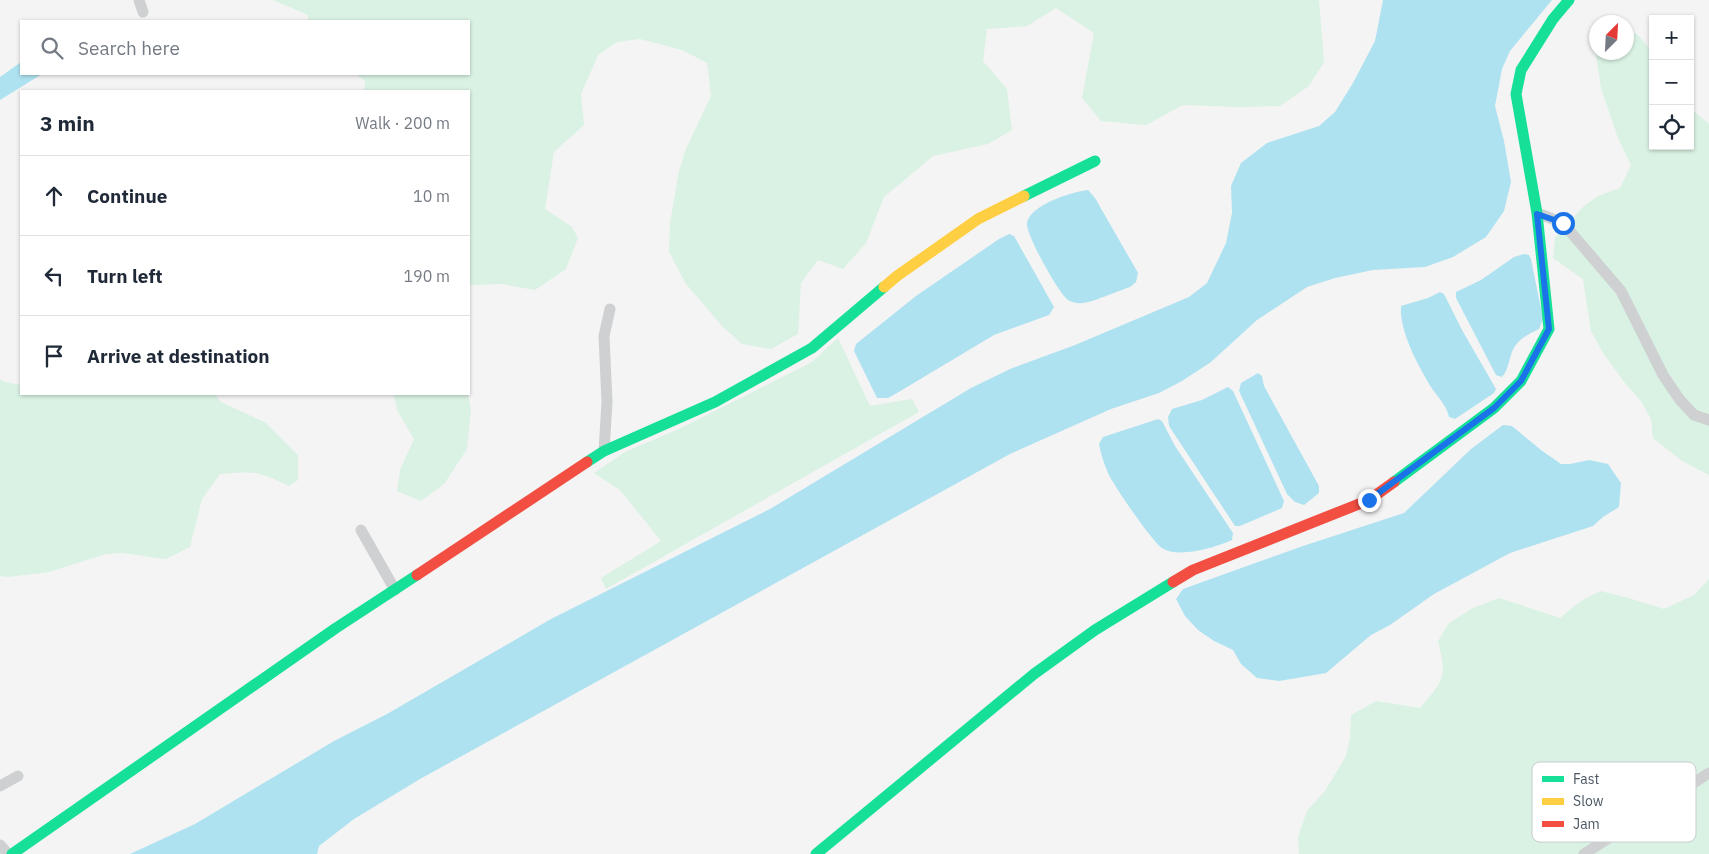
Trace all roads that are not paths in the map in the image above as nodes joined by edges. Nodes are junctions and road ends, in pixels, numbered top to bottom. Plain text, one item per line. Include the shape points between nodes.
1 (139, 0) edge
2 (1569, 0) edge
3 (143, 12) dead end
4 (1095, 161) dead end
5 (1537, 214) junction
6 (610, 309) dead end
7 (1709, 420) edge
8 (604, 451) junction
9 (362, 530) dead end
10 (395, 590) junction
11 (1709, 773) edge
12 (18, 776) dead end
13 (1696, 781) edge
14 (0, 786) edge
15 (1603, 842) edge
16 (0, 844) edge
17 (8, 854) edge
18 (12, 854) edge
19 (816, 854) edge
20 (1584, 854) edge

1 - 3 street
2 - 5 street via 1521,70 1516,94
4 - 8 street via 978,219 897,276 812,348 715,402
5 - 7 street via 1563,223 1621,292 1663,375 1680,400 1694,414
5 - 19 street via 1549,329 1521,381 1494,408 1369,500 1193,570 1095,630 1034,674
6 - 8 street via 604,336 607,402
8 - 10 street
9 - 10 street
10 - 18 street via 319,639
11 - 13 street
12 - 14 street
15 - 20 street
16 - 17 street

